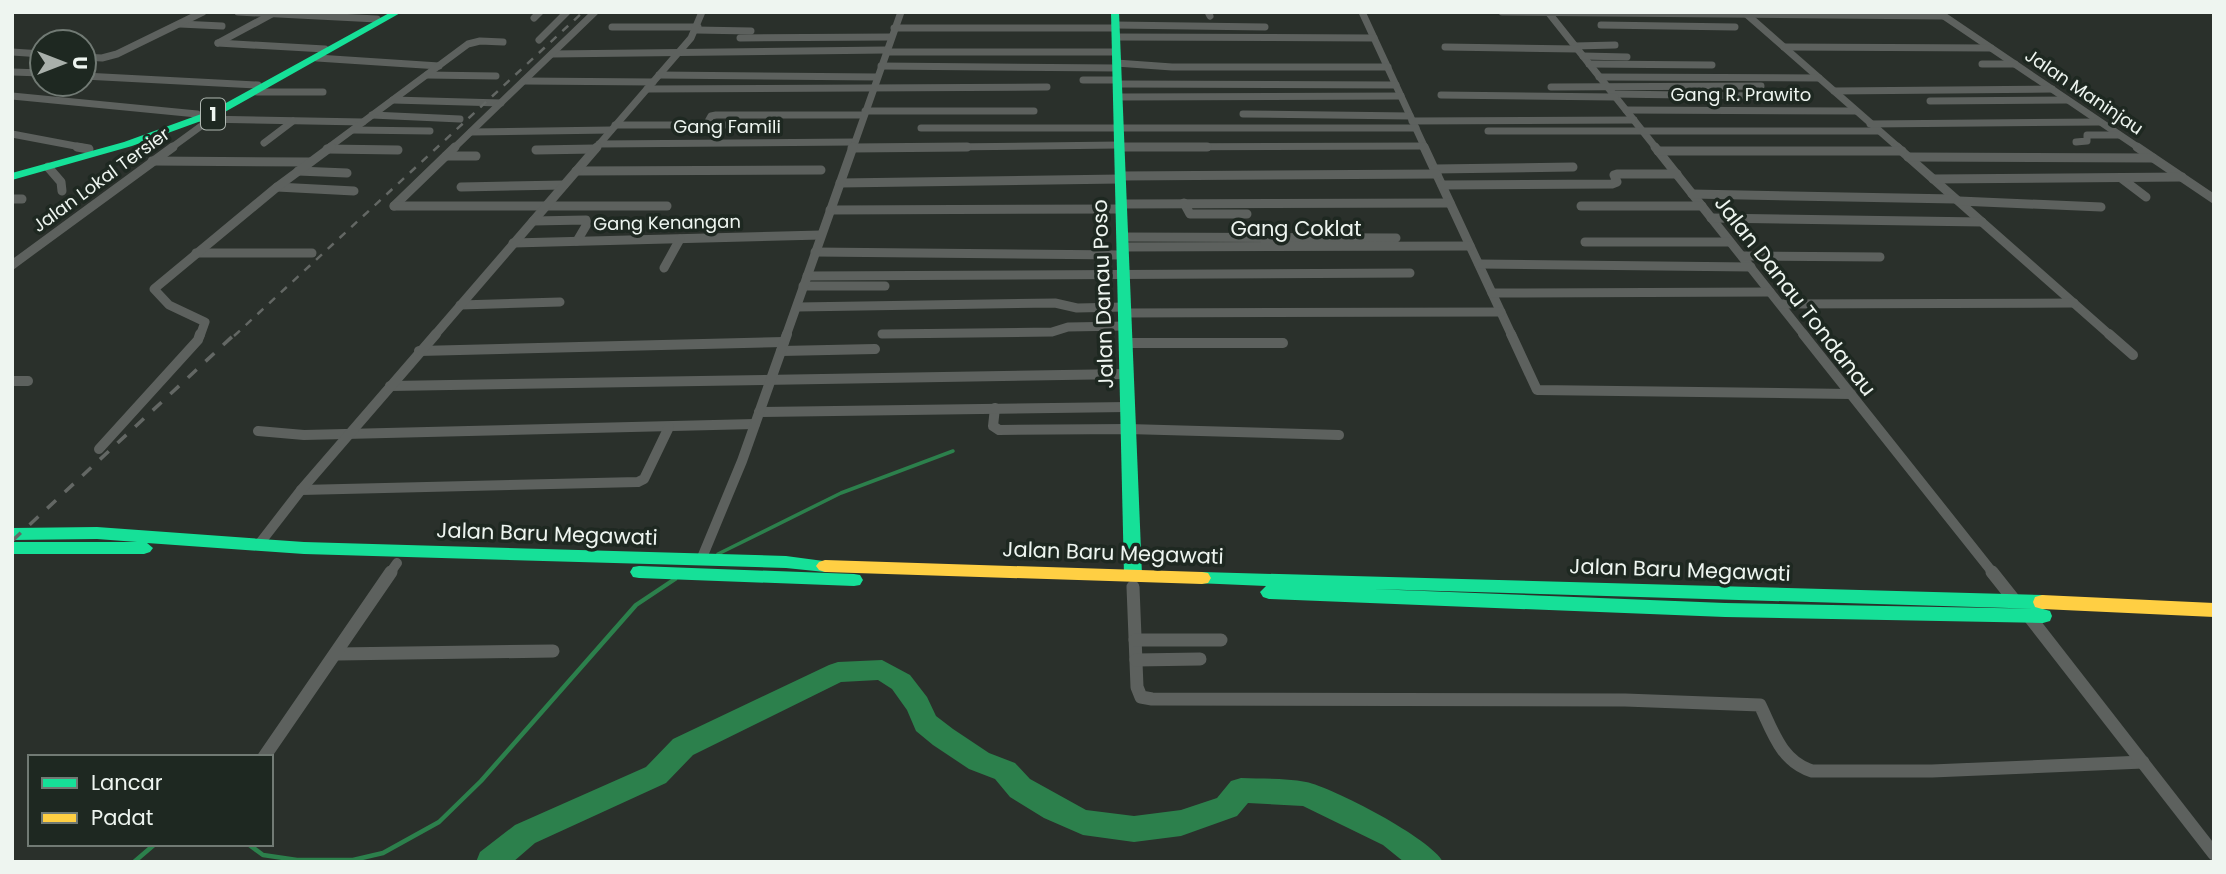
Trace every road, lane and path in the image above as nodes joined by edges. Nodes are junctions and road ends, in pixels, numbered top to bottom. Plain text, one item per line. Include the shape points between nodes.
1 (202, 12) edge
2 (238, 12) edge
3 (398, 12) edge
4 (540, 12) edge
5 (567, 12) edge
6 (595, 12) edge
7 (702, 12) edge
8 (901, 12) edge
9 (1362, 12) edge
10 (1502, 12) edge
11 (1548, 12) edge
12 (273, 13) edge
13 (1746, 14) edge
14 (1940, 14) edge
15 (383, 15) edge
16 (1722, 15) junction
17 (534, 18) dead end
18 (179, 24) junction
19 (1601, 25) dead end
20 (222, 26) dead end
21 (612, 27) dead end
22 (1265, 27) dead end
23 (697, 28) junction
24 (799, 31) dead end
25 (892, 32) junction
26 (740, 38) dead end
27 (1374, 38) junction
28 (539, 40) dead end
29 (503, 42) dead end
30 (1615, 45) dead end
31 (1445, 47) dead end
32 (1784, 47) junction
33 (1991, 48) junction
34 (886, 51) junction
35 (679, 52) junction
36 (321, 53) junction
37 (552, 54) junction
38 (1581, 54) junction
39 (1116, 55) edge
40 (1627, 57) dead end
41 (98, 58) edge
42 (1982, 64) dead end
43 (2015, 64) junction
44 (1712, 65) dead end
45 (439, 66) junction
46 (881, 66) junction
47 (1388, 67) junction
48 (427, 75) junction
49 (496, 76) dead end
50 (98, 77) edge
51 (877, 77) junction
52 (1600, 77) junction
53 (1819, 78) junction
54 (1083, 80) dead end
55 (524, 81) junction
56 (653, 82) junction
57 (1253, 84) junction
58 (1396, 85) junction
59 (1761, 86) dead end
60 (1047, 87) dead end
61 (1551, 87) dead end
62 (873, 88) junction
63 (258, 89) junction
64 (2052, 89) junction
65 (1834, 91) junction
66 (323, 92) dead end
67 (1612, 92) junction
68 (1441, 95) dead end
69 (12, 96) edge
70 (1255, 96) junction
71 (1401, 96) junction
72 (1754, 96) dead end
73 (393, 100) junction
74 (2067, 100) junction
75 (1930, 101) dead end
76 (501, 103) junction
77 (1626, 110) junction
78 (1034, 111) dead end
79 (1856, 111) junction
80 (864, 113) junction
81 (1243, 114) dead end
82 (372, 115) junction
83 (202, 118) junction
84 (460, 119) dead end
85 (1634, 120) junction
86 (293, 121) junction
87 (363, 122) junction
88 (1413, 122) junction
89 (2100, 122) junction
90 (1870, 124) junction
91 (706, 125) junction
92 (747, 125) dead end
93 (1118, 126) junction
94 (613, 128) junction
95 (921, 128) dead end
96 (353, 130) junction
97 (1641, 130) junction
98 (430, 131) dead end
99 (1488, 131) dead end
100 (1879, 131) junction
101 (471, 132) junction
102 (12, 134) edge
103 (2119, 135) junction
104 (2076, 142) dead end
105 (264, 143) dead end
106 (853, 145) junction
107 (597, 146) junction
108 (1119, 146) junction
109 (1424, 146) junction
110 (89, 149) junction
111 (327, 149) junction
112 (398, 150) dead end
113 (536, 150) dead end
114 (1658, 151) junction
115 (1905, 154) junction
116 (446, 156) junction
117 (476, 156) dead end
118 (2153, 158) junction
119 (150, 162) junction
120 (310, 162) junction
121 (48, 167) junction
122 (1573, 167) dead end
123 (821, 170) dead end
124 (12, 171) edge
125 (298, 171) junction
126 (576, 171) junction
127 (1436, 172) junction
128 (347, 173) dead end
129 (1677, 174) junction
130 (12, 177) edge
131 (2182, 177) junction
132 (1120, 178) junction
133 (2121, 178) junction
134 (1933, 179) junction
135 (840, 183) junction
136 (564, 185) junction
137 (1442, 185) junction
138 (276, 187) junction
139 (461, 187) dead end
140 (62, 191) dead end
141 (354, 191) dead end
142 (1692, 194) junction
143 (2146, 197) dead end
144 (12, 199) edge
145 (22, 199) dead end
146 (2214, 199) edge
147 (1957, 200) junction
148 (1184, 203) junction
149 (1450, 203) junction
150 (667, 206) dead end
151 (1581, 206) dead end
152 (1702, 206) junction
153 (545, 207) junction
154 (1121, 207) junction
155 (2101, 207) dead end
156 (830, 210) junction
157 (1247, 214) dead end
158 (1712, 218) junction
159 (533, 221) junction
160 (1982, 222) junction
161 (821, 235) junction
162 (1396, 238) dead end
163 (680, 239) junction
164 (577, 241) junction
165 (1585, 242) dead end
166 (1730, 242) junction
167 (513, 243) junction
168 (1470, 246) junction
169 (1122, 247) junction
170 (815, 252) junction
171 (196, 253) junction
172 (312, 253) dead end
173 (1742, 256) junction
174 (1880, 257) dead end
175 (1479, 264) junction
176 (12, 265) edge
177 (1751, 267) junction
178 (664, 268) dead end
179 (1410, 273) dead end
180 (1124, 274) junction
181 (807, 276) junction
182 (803, 286) junction
183 (885, 286) dead end
184 (1770, 292) junction
185 (1492, 293) junction
186 (560, 302) dead end
187 (2074, 303) junction
188 (460, 304) junction
189 (1780, 304) junction
190 (797, 307) junction
191 (1501, 312) junction
192 (1124, 315) junction
193 (882, 334) dead end
194 (1125, 343) junction
195 (1283, 343) dead end
196 (782, 347) junction
197 (875, 349) dead end
198 (419, 351) junction
199 (2133, 355) dead end
200 (1126, 374) junction
201 (771, 380) junction
202 (12, 381) edge
203 (28, 381) dead end
204 (390, 386) junction
205 (1851, 394) junction
206 (1127, 407) junction
207 (995, 408) junction
208 (759, 412) junction
209 (755, 424) junction
210 (669, 428) junction
211 (1128, 429) junction
212 (258, 431) dead end
213 (348, 434) junction
214 (1339, 435) dead end
215 (99, 449) dead end
216 (301, 490) junction
217 (12, 534) edge
218 (260, 543) junction
219 (12, 548) edge
220 (397, 563) junction
221 (702, 565) junction
222 (1133, 581) junction
223 (1511, 586) junction
224 (1580, 588) junction
225 (2015, 601) junction
226 (1520, 602) junction
227 (1589, 605) junction
228 (2214, 610) edge
229 (2028, 615) junction
230 (2214, 622) edge
231 (1135, 640) junction
232 (1221, 640) dead end
233 (554, 651) dead end
234 (337, 654) junction
235 (1200, 659) dead end
236 (1136, 660) junction
237 (265, 755) edge
238 (2143, 762) junction
239 (2214, 854) edge

1 - 18 street
2 - 12 street
3 - 36 main road, 1
4 - 17 street
5 - 28 street
6 - 37 street
7 - 23 street
8 - 25 street
9 - 27 street
10 - 11 street
11 - 16 street
11 - 38 street, Jalan Danau Tondanau
12 - 15 street
12 - 36 street via 218,43
13 - 14 street
13 - 16 street
13 - 32 street
14 - 33 street, Jalan Maninjau
15 - 36 main road, 1
16 - 19 street via 1735,27
18 - 20 street
18 - 41 street via 117,54
21 - 23 street
22 - 39 street
23 - 24 street
23 - 35 street
25 - 26 street
25 - 34 street
25 - 39 street
27 - 39 street
27 - 47 street
29 - 45 street via 472,42
30 - 38 street
31 - 38 street
32 - 33 street
32 - 53 street
33 - 43 street, Jalan Maninjau
34 - 35 street
34 - 39 street
34 - 46 street
35 - 37 street
35 - 56 street
36 - 45 street
36 - 63 main road, 1
37 - 55 street
38 - 40 street
38 - 44 street
38 - 52 street, Jalan Danau Tondanau
39 - 46 street
39 - 47 street via 1172,68
39 - 54 street
39 - 57 street
39 - 70 street
39 - 93 main road, Jalan Danau Poso
42 - 43 street
43 - 64 street, Jalan Maninjau
45 - 48 street
46 - 51 street
47 - 58 street
48 - 49 street
48 - 73 street
50 - 63 street
51 - 56 street
51 - 62 street
52 - 53 street
52 - 67 street, Jalan Danau Tondanau
53 - 65 street
55 - 56 street
55 - 76 street
56 - 62 street
56 - 94 street
57 - 58 street
57 - 70 street
58 - 71 street
59 - 67 street
60 - 62 street
61 - 67 street
62 - 80 street
63 - 66 street
63 - 83 main road, 1
64 - 65 street
64 - 74 street, Jalan Maninjau
65 - 79 street
67 - 68 street
67 - 72 street
67 - 77 street, Jalan Danau Tondanau
69 - 83 street
70 - 71 street
71 - 88 street
73 - 76 street
73 - 82 street
74 - 75 street
74 - 89 street, Jalan Maninjau
76 - 101 street
77 - 79 street, Gang R. Prawito
77 - 85 street, Jalan Danau Tondanau
78 - 80 street
79 - 90 street
80 - 91 street via 716,115
80 - 106 street
81 - 88 street
82 - 84 street
82 - 87 street
83 - 86 street
83 - 110 main road, 1
83 - 119 street, Jalan Lokal Tersier
83 - 121 main road, 1
85 - 88 street
85 - 97 street, Jalan Danau Tondanau
86 - 87 street
86 - 105 street
87 - 96 street
88 - 93 street
88 - 109 street
89 - 90 street
89 - 103 street, Jalan Maninjau
90 - 100 street
91 - 92 street
91 - 94 street
93 - 95 street
93 - 108 main road, Jalan Danau Poso
94 - 101 street
94 - 107 street
96 - 98 street
96 - 111 street
97 - 99 street
97 - 100 street
97 - 114 street, Jalan Danau Tondanau
100 - 115 street
101 - 116 street
102 - 110 street
103 - 104 street via 2088,135 2087,141
103 - 118 street, Jalan Maninjau
106 - 107 street, Gang Famili
106 - 108 street, Gang Famili
106 - 135 street
107 - 113 street, Gang Famili
107 - 126 street
108 - 109 street, Gang Famili
108 - 132 main road, Jalan Danau Poso
109 - 127 street
110 - 124 main road, 1
111 - 112 street
111 - 120 street
114 - 115 street
114 - 129 street, Jalan Danau Tondanau
115 - 118 street
115 - 134 street
116 - 117 street
116 - 153 street via 394,206
118 - 131 street, Jalan Maninjau
119 - 120 street
119 - 176 street, Jalan Lokal Tersier
120 - 125 street
121 - 130 main road, 1
121 - 140 street via 61,182
122 - 127 street
123 - 126 street
125 - 128 street
125 - 138 street
126 - 136 street
127 - 132 street
127 - 137 street
129 - 137 street via 1617,174 1617,182 1612,184
129 - 142 street, Jalan Danau Tondanau
131 - 133 street
131 - 146 street, Jalan Maninjau
132 - 135 street
132 - 154 main road, Jalan Danau Poso
133 - 134 street
133 - 143 street
134 - 147 street
135 - 156 street
136 - 139 street
136 - 153 street
137 - 149 street
138 - 141 street
138 - 171 street
142 - 147 street
142 - 152 street, Jalan Danau Tondanau
144 - 145 street
147 - 155 street
147 - 160 street
148 - 149 street
148 - 154 street
148 - 157 street via 1190,214
149 - 168 street
150 - 153 street
151 - 152 street
152 - 158 street, Jalan Danau Tondanau
153 - 159 street
154 - 156 street
154 - 169 main road, Jalan Danau Poso
156 - 161 street
158 - 160 street
158 - 166 street, Jalan Danau Tondanau
159 - 164 street via 586,220
159 - 167 street
160 - 187 street
161 - 163 street, Gang Kenangan
161 - 170 street
162 - 169 street
163 - 164 street, Gang Kenangan
163 - 178 street
164 - 167 street, Gang Kenangan
165 - 166 street
166 - 173 street, Jalan Danau Tondanau
167 - 188 street
168 - 169 street, Gang Coklat
168 - 175 street
169 - 170 street
169 - 180 main road, Jalan Danau Poso
170 - 181 street
171 - 172 street
171 - 215 street via 154,289 170,305 205,322 202,334
173 - 174 street
173 - 177 street, Jalan Danau Tondanau
175 - 177 street
175 - 185 street
177 - 184 street, Jalan Danau Tondanau
179 - 180 street
180 - 181 street
180 - 192 main road, Jalan Danau Poso
181 - 182 street
182 - 183 street
182 - 190 street
184 - 185 street
184 - 189 street, Jalan Danau Tondanau
185 - 191 street
186 - 188 street
187 - 189 street
187 - 199 street
188 - 198 street
189 - 205 street, Jalan Danau Tondanau
190 - 192 street via 1055,303
190 - 196 street
191 - 192 street
191 - 205 street via 1537,390
192 - 193 street via 1052,332
192 - 194 main road, Jalan Danau Poso
194 - 195 street
194 - 200 main road, Jalan Danau Poso
196 - 197 street
196 - 198 street
196 - 201 street
198 - 204 street
200 - 201 street
200 - 206 main road, Jalan Danau Poso
201 - 204 street
201 - 208 street
202 - 203 street
204 - 213 street
205 - 225 street, Jalan Danau Tondanau
206 - 207 street
206 - 211 main road, Jalan Danau Poso
207 - 208 street
207 - 211 street via 993,426 999,430
208 - 209 street
209 - 210 street
209 - 221 street
210 - 213 street
210 - 216 street via 644,479 638,482
211 - 214 street
211 - 222 main road, Jalan Danau Poso
212 - 213 street
213 - 216 street
216 - 218 street
217 - 218 main road, Jalan Baru Megawati via 97,533
218 - 221 main road, Jalan Baru Megawati
219 - 220 main road, Jalan Baru Megawati via 167,549
220 - 221 main road, Jalan Baru Megawati
220 - 234 street
221 - 222 main road, Jalan Baru Megawati
222 - 223 main road, Jalan Baru Megawati
222 - 226 main road, Jalan Baru Megawati
222 - 231 street, Jalan Danau Poso
223 - 224 main road, Jalan Baru Megawati
223 - 226 main road
224 - 225 main road, Jalan Baru Megawati
224 - 227 main road
225 - 228 main road, Jalan Baru Megawati
226 - 227 main road, Jalan Baru Megawati
227 - 229 main road, Jalan Baru Megawati
229 - 230 main road, Jalan Baru Megawati
229 - 238 street
231 - 232 street
231 - 236 street, Jalan Danau Poso
233 - 234 street
234 - 237 street
235 - 236 street
236 - 238 street, Jalan Danau Poso via 1141,697 1156,699 1625,700 1760,705 1787,760 1812,771
238 - 239 street

